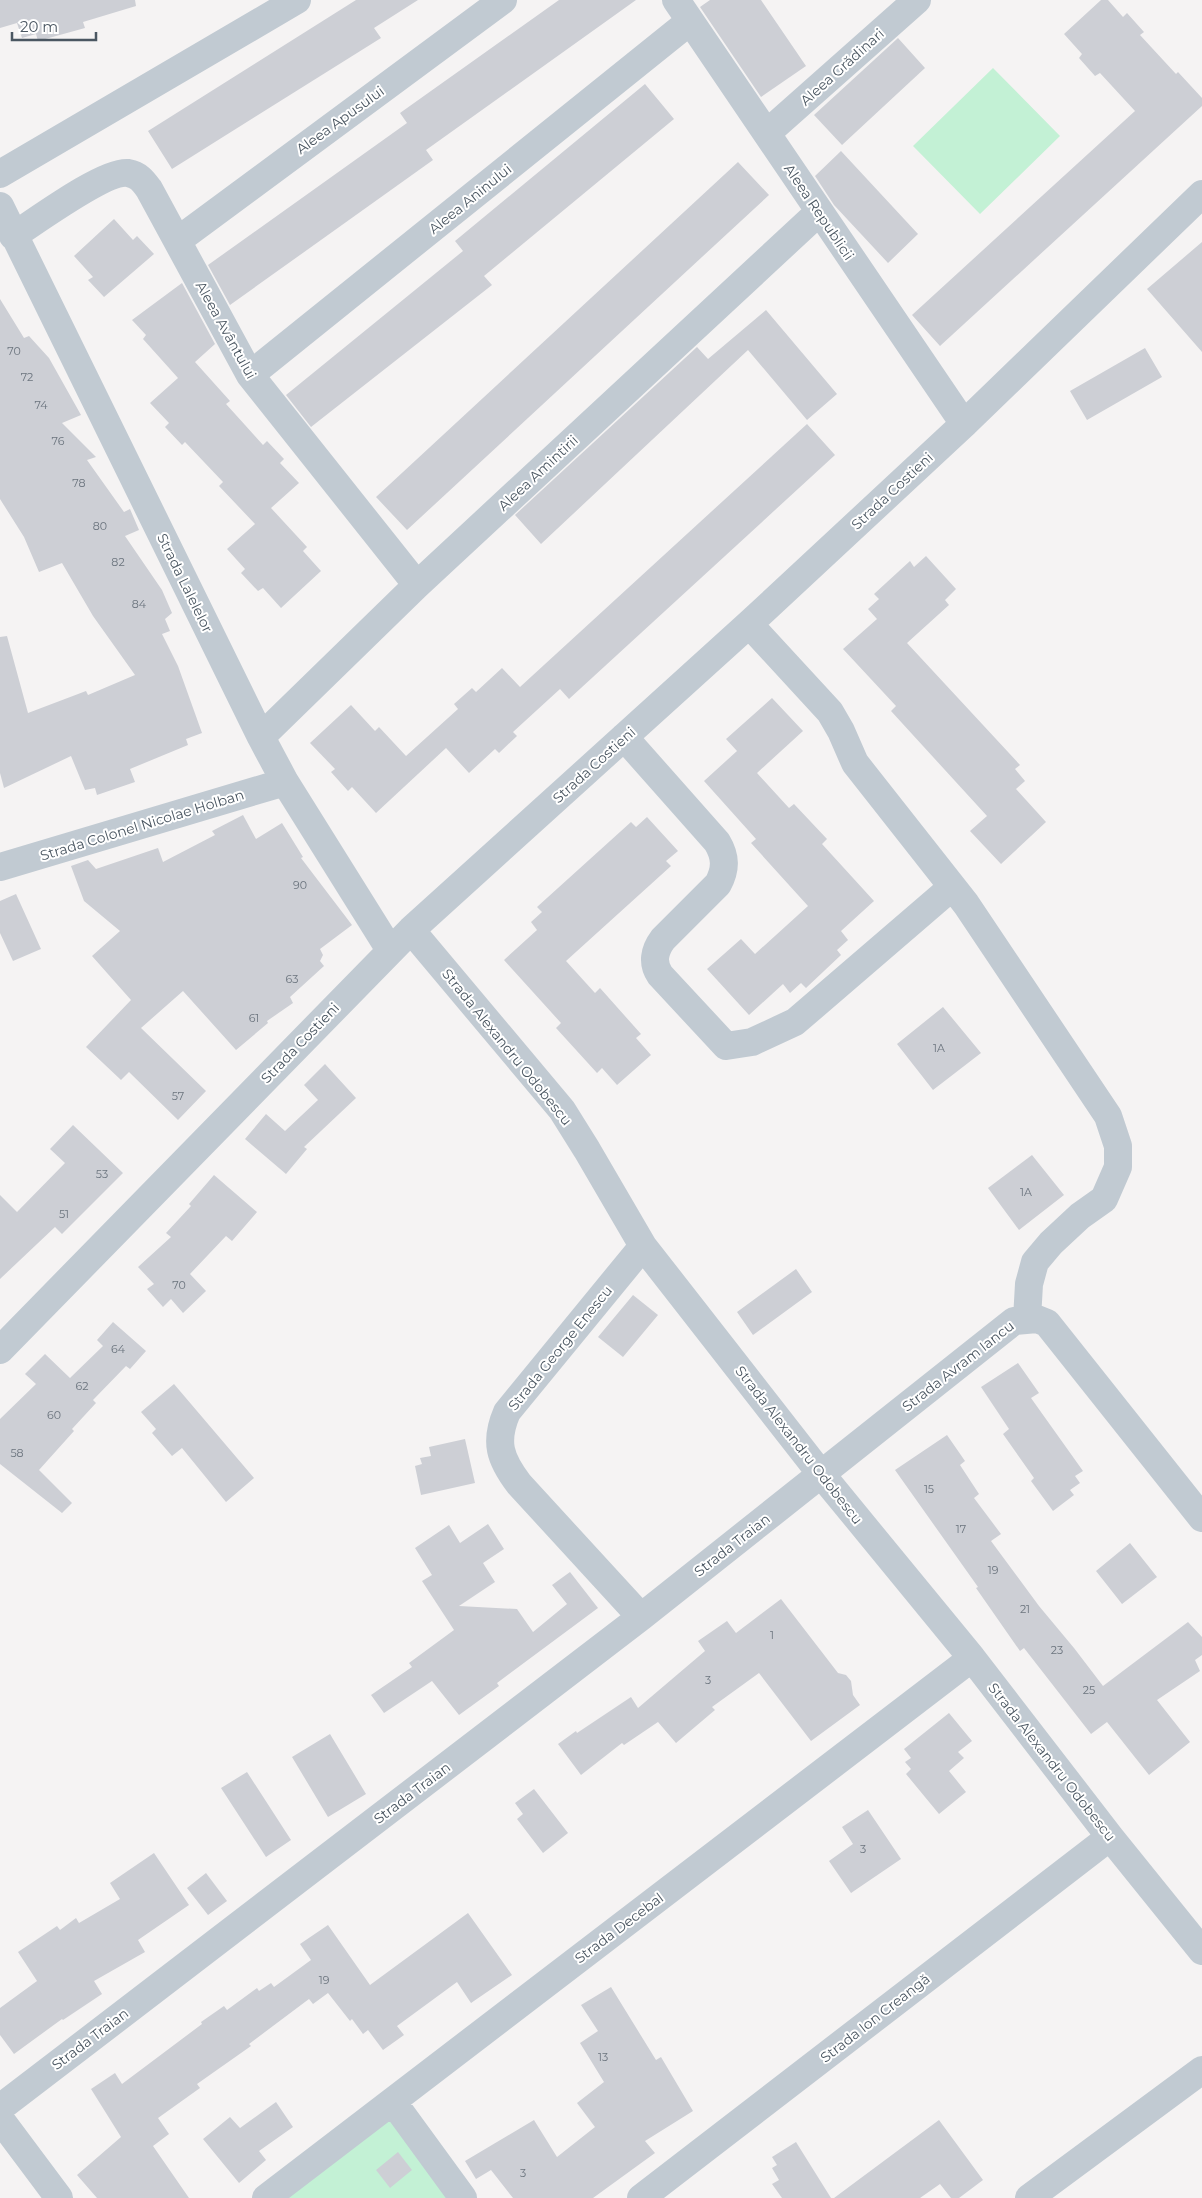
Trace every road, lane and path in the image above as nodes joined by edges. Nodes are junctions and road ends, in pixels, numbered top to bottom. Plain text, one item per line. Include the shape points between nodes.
1 (297, 0) edge
2 (503, 0) edge
3 (917, 0) edge
4 (682, 11) edge
5 (767, 133) junction
6 (0, 174) edge
7 (1202, 194) edge
8 (0, 206) edge
9 (818, 212) junction
10 (14, 236) junction
11 (177, 241) junction
12 (250, 376) junction
13 (964, 424) junction
14 (417, 585) junction
15 (749, 624) junction
16 (261, 737) junction
17 (624, 737) junction
18 (285, 782) junction
19 (0, 867) edge
20 (952, 887) junction
21 (411, 930) junction
22 (390, 950) junction
23 (643, 1246) junction
24 (1027, 1319) junction
25 (0, 1350) edge
26 (821, 1474) junction
27 (1202, 1518) edge
28 (641, 1617) junction
29 (972, 1658) junction
30 (1110, 1837) junction
31 (1202, 1951) edge
32 (1202, 2070) edge
33 (393, 2102) junction
34 (0, 2108) edge
35 (0, 2119) edge
36 (59, 2198) edge
37 (266, 2198) edge
38 (463, 2198) edge
39 (641, 2198) edge
40 (1029, 2198) edge

1 - 6 street
2 - 11 street, Aleea Apusului
3 - 5 street, Aleea Grădinari
4 - 5 street, Aleea Republicii
4 - 12 street, Aleea Aninului
5 - 9 street, Aleea Republicii
7 - 13 street, Strada Costieni
8 - 10 street, Strada Lalelelor
9 - 13 street, Aleea Republicii
9 - 14 street, Aleea Amintirii
10 - 11 street, Aleea Avântului via 93,185 127,173 140,177
10 - 16 street, Strada Lalelelor
11 - 12 street, Aleea Avântului
12 - 14 street, Aleea Avântului
13 - 15 street, Strada Costieni
14 - 16 street, Aleea Amintirii
15 - 17 street, Strada Costieni
15 - 20 street via 830,712 855,763
16 - 18 street, Strada Lalelelor
17 - 20 street via 717,842 724,858 718,884 664,939 657,949 655,966 726,1046 752,1042 795,1022
17 - 21 street, Strada Costieni
18 - 19 street, Strada Colonel Nicolae Holban
18 - 22 street, Strada Lalelelor
20 - 24 street via 1108,1116 1118,1146 1118,1167 1104,1199 1080,1216 1034,1262
21 - 22 street, Strada Costieni
21 - 23 street, Strada Alexandru Odobescu via 562,1110
22 - 25 street, Strada Costieni
23 - 26 street, Strada Alexandru Odobescu
23 - 28 street, Strada George Enescu via 507,1412 500,1427 499,1444 503,1460 519,1484
24 - 26 street, Strada Avram Iancu via 1014,1321
24 - 27 street, Strada Avram Iancu via 1047,1323
26 - 28 street, Strada Traian
26 - 29 street, Strada Alexandru Odobescu
28 - 34 street, Strada Traian
29 - 30 street, Strada Alexandru Odobescu
29 - 33 street, Strada Decebal
30 - 31 street, Strada Alexandru Odobescu
30 - 39 street, Strada Ion Creangă
32 - 40 street
33 - 37 street, Strada Decebal
33 - 38 street
35 - 36 street

